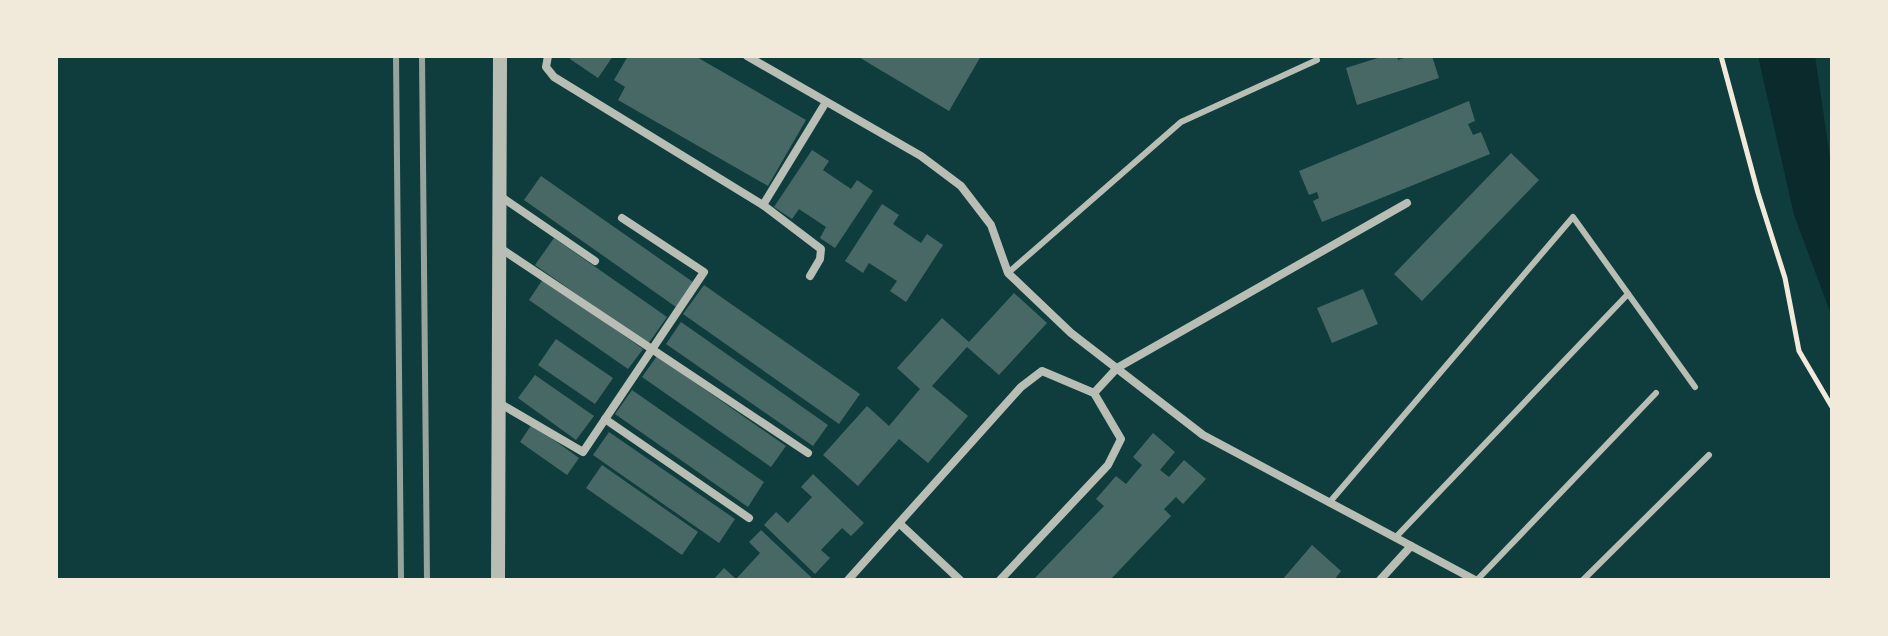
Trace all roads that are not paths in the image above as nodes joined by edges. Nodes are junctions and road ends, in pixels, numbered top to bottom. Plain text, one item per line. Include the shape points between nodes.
1 (500, 56) edge
2 (548, 56) edge
3 (747, 56) edge
4 (1317, 60) dead end
5 (826, 102) junction
6 (499, 195) junction
7 (1407, 203) dead end
8 (763, 205) junction
9 (622, 218) dead end
10 (499, 247) junction
11 (595, 261) dead end
12 (1008, 273) junction
13 (810, 276) dead end
14 (1628, 294) junction
15 (652, 349) junction
16 (1117, 368) junction
17 (1695, 387) dead end
18 (1094, 393) junction
19 (1656, 393) dead end
20 (499, 403) junction
21 (605, 419) junction
22 (808, 453) dead end
23 (1709, 455) dead end
24 (1329, 503) junction
25 (749, 518) dead end
26 (900, 524) junction
27 (1395, 538) junction
28 (1411, 546) junction
29 (500, 579) edge
30 (848, 580) edge
31 (960, 580) edge
32 (1000, 580) edge
33 (1380, 580) edge
34 (1476, 580) edge
35 (1583, 580) edge

1 - 6 street
2 - 8 street via 546,67 554,77
3 - 5 street
4 - 12 lane via 1181,122
5 - 8 street
5 - 12 street via 921,156 961,186 991,225
6 - 10 street
6 - 11 street
7 - 16 street
8 - 13 street via 821,249
9 - 15 street via 704,272
10 - 15 street
10 - 20 street
12 - 16 street
14 - 17 lane
14 - 24 lane via 1573,217
14 - 27 lane
15 - 21 street
15 - 22 street
16 - 18 street
16 - 24 street via 1203,435
18 - 26 street via 1042,371 1021,387
18 - 32 street via 1121,439 1108,465
19 - 34 lane
20 - 21 street via 583,452
20 - 29 street
21 - 25 street
23 - 35 lane
24 - 27 street
26 - 30 street
26 - 31 street
27 - 28 street
28 - 33 street
28 - 34 street

